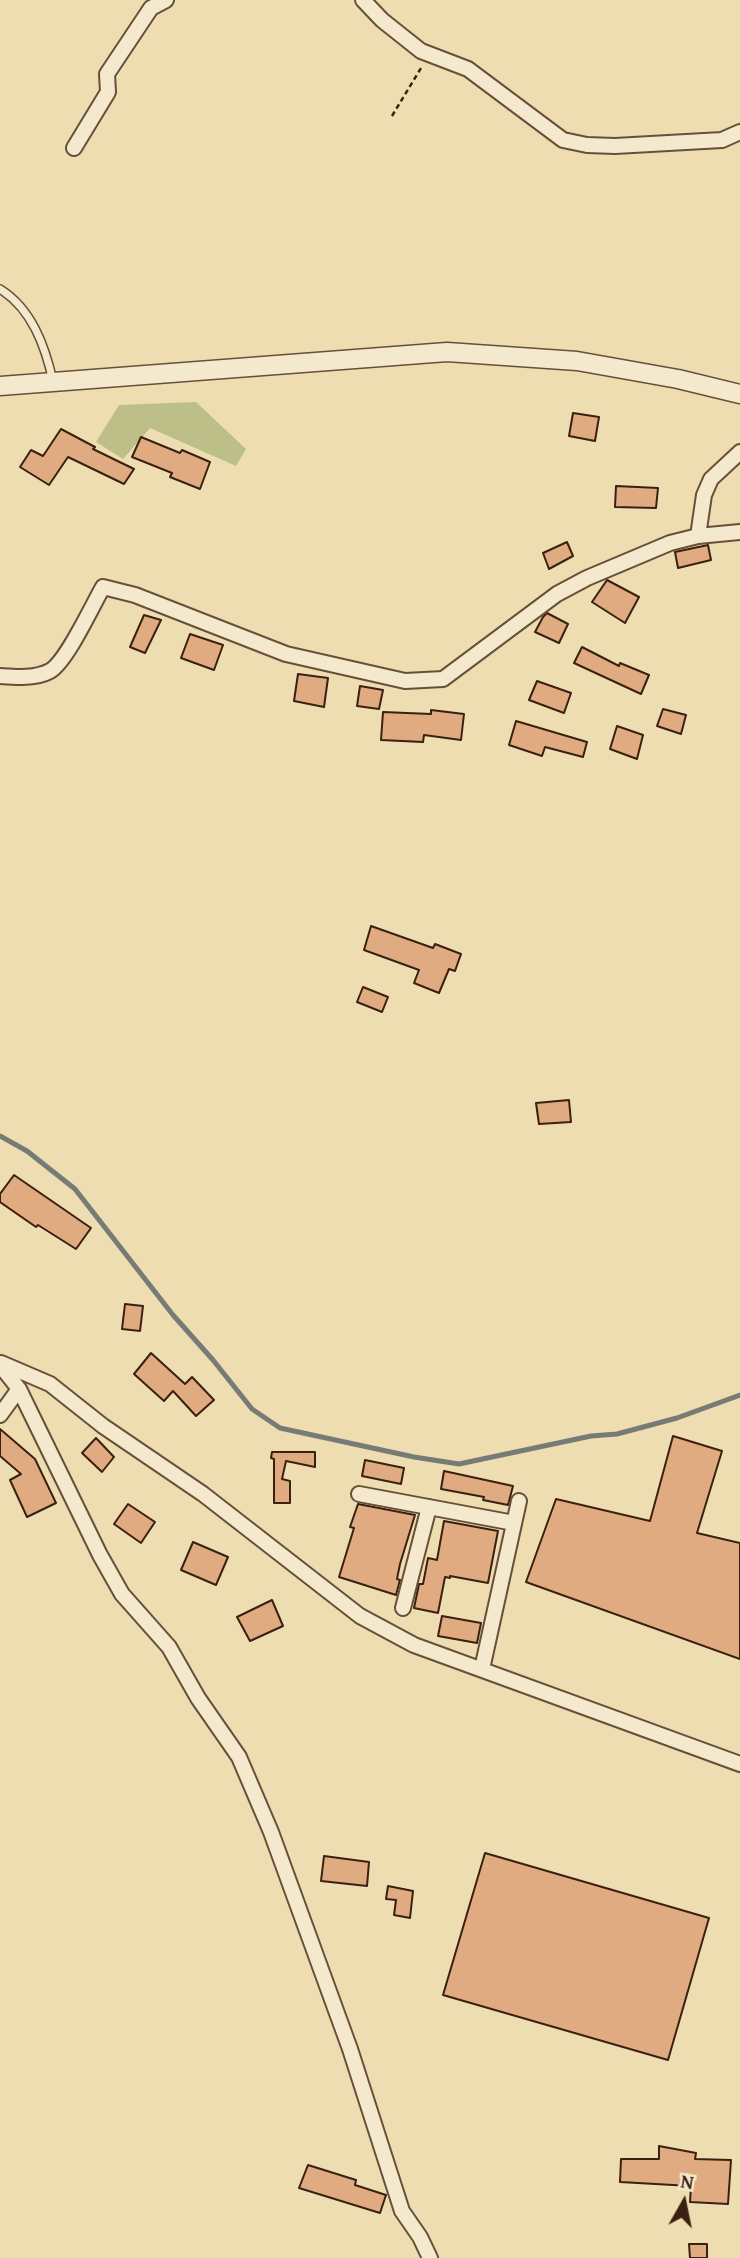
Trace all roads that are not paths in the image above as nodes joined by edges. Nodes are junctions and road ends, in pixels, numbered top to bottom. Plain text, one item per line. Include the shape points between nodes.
1 (166, 0) edge
2 (372, 4) edge
3 (740, 132) edge
4 (74, 148) dead end
5 (0, 289) edge
6 (53, 382) junction
7 (0, 386) edge
8 (740, 394) edge
9 (740, 452) edge
10 (740, 532) edge
11 (698, 536) junction
12 (0, 676) edge
13 (0, 1364) edge
14 (19, 1389) junction
15 (0, 1415) edge
16 (359, 1494) dead end
17 (519, 1501) dead end
18 (429, 1507) junction
19 (514, 1523) junction
20 (403, 1608) dead end
21 (482, 1669) junction
22 (740, 1764) edge
23 (430, 2258) edge

1 - 4 street via 151,8 107,74 108,92
2 - 3 street via 421,51 468,69 563,140 615,146 722,140
5 - 6 lane via 25,311 47,355
6 - 7 street
6 - 8 street via 447,352 578,362
9 - 11 street via 711,479
10 - 11 street
11 - 12 street via 670,543 557,594 443,679 405,681 286,654 103,586 68,650 50,671
13 - 14 street
13 - 21 street via 50,1384 203,1494 360,1616 414,1644
14 - 15 street
14 - 23 street via 122,1594 169,1647 239,1757 350,2049 402,2211
16 - 18 street
17 - 19 street
18 - 19 street
18 - 20 street
19 - 21 street
21 - 22 street

